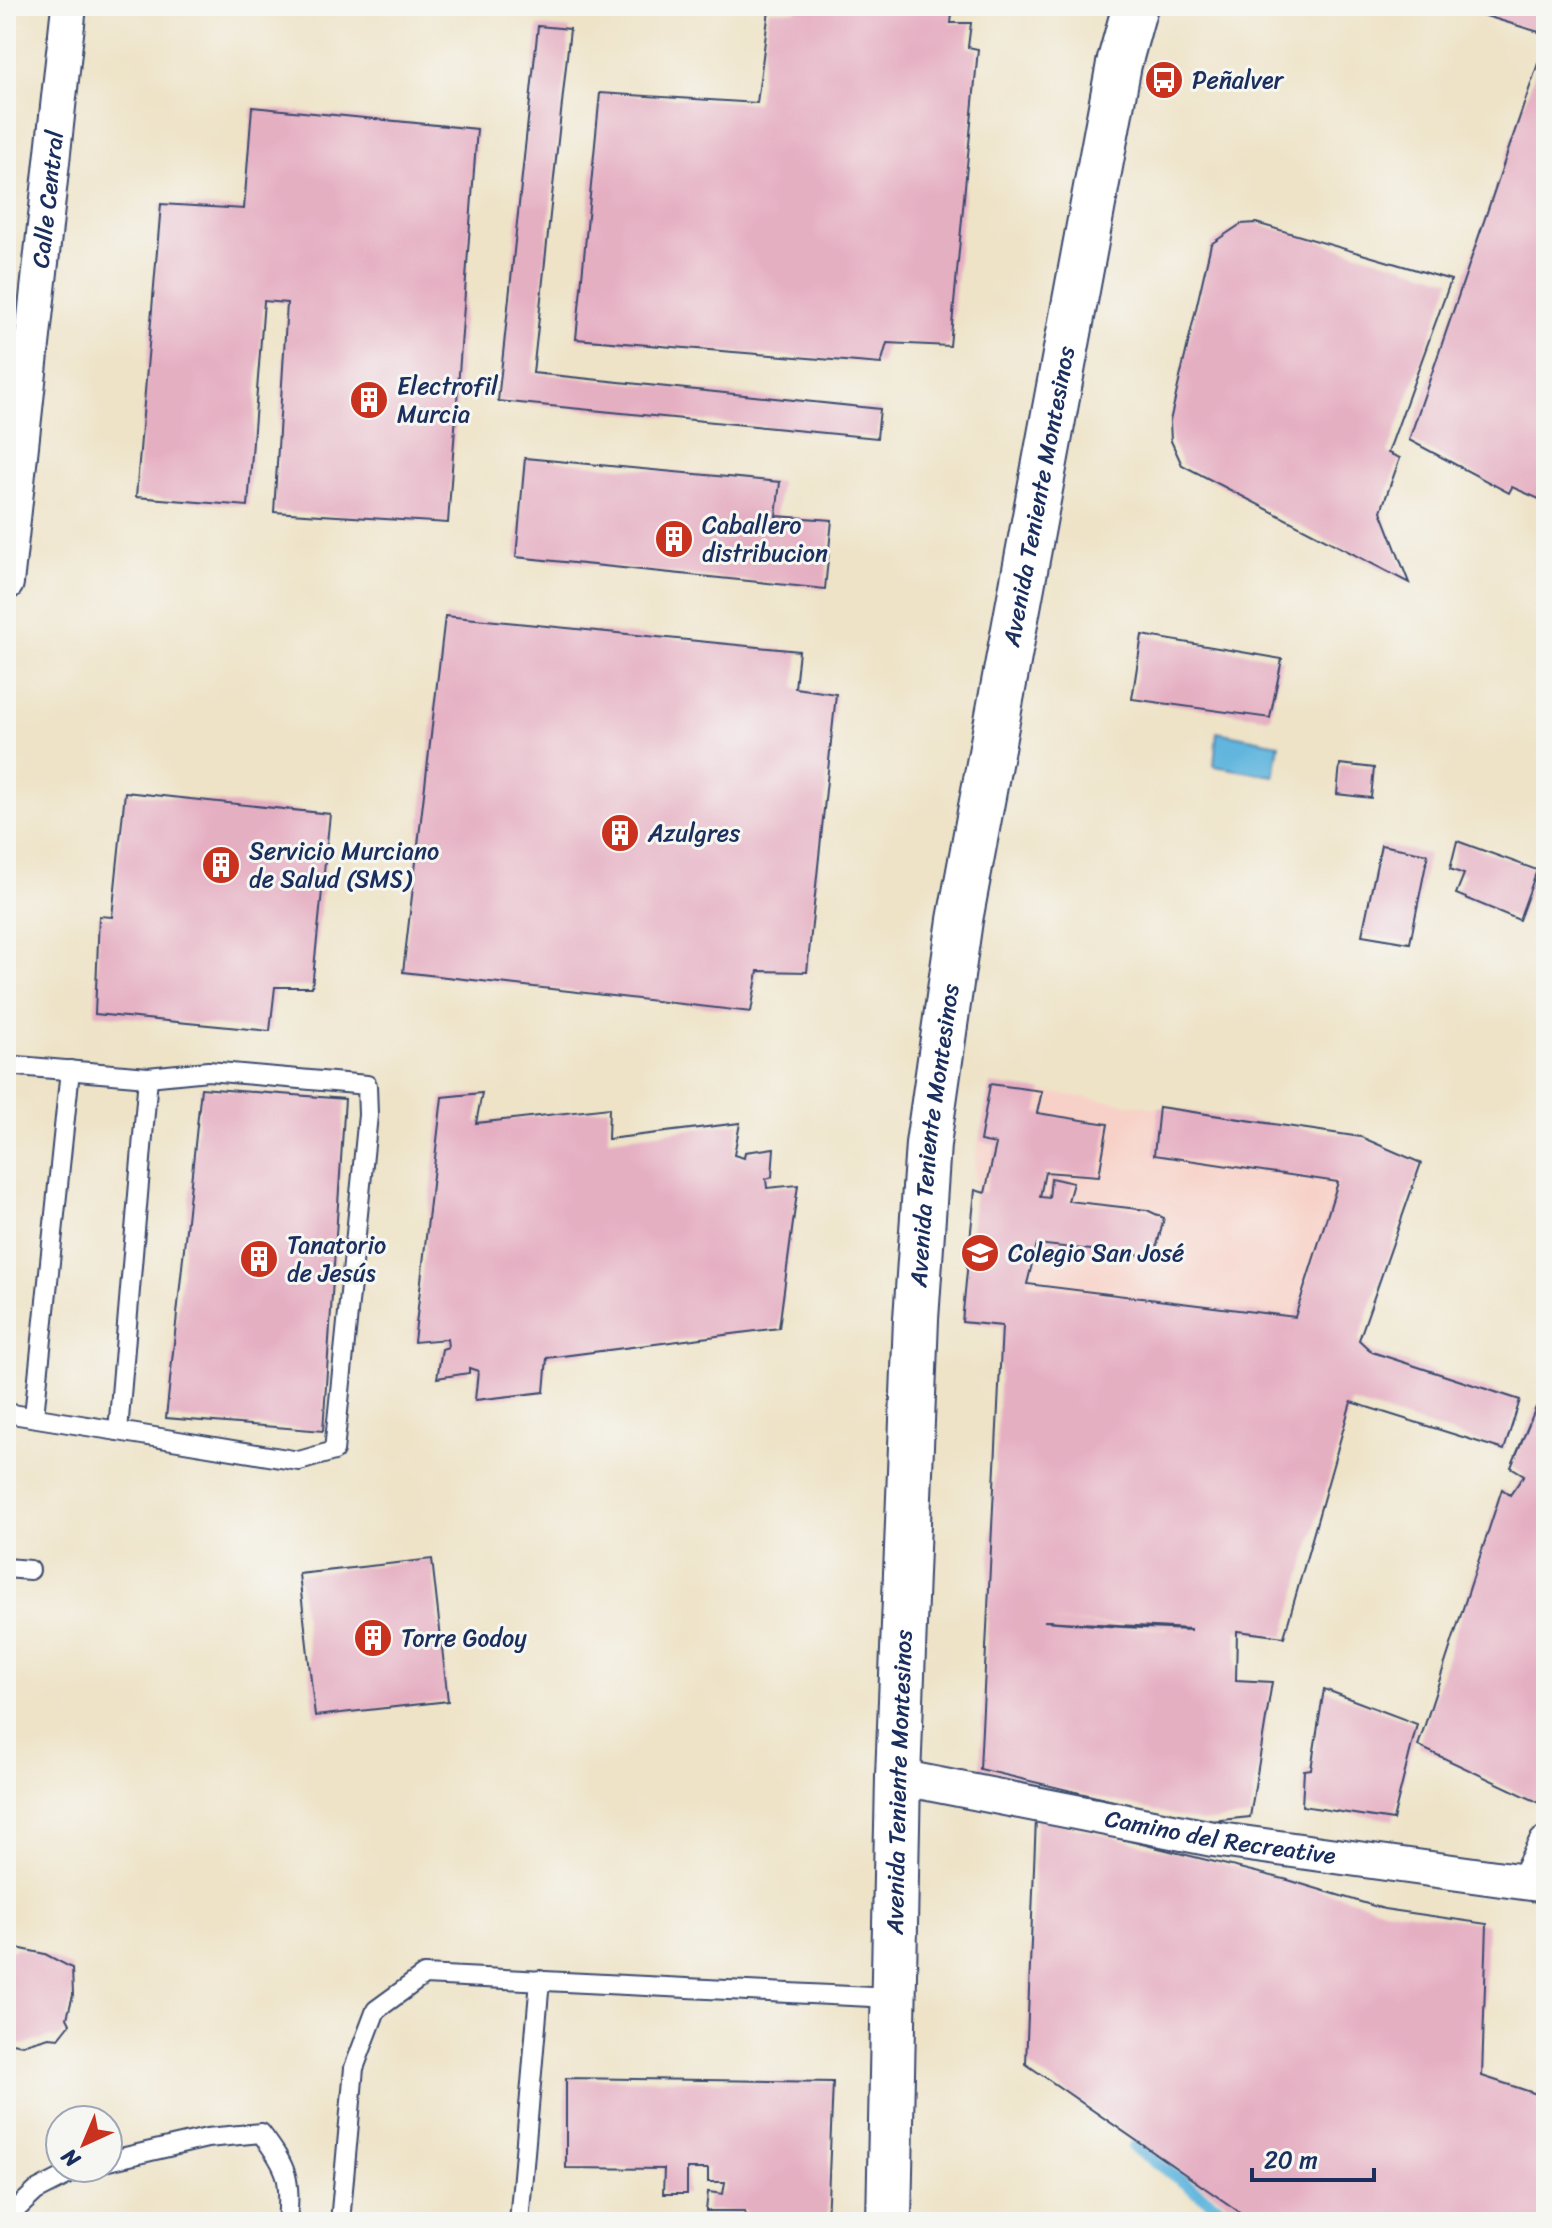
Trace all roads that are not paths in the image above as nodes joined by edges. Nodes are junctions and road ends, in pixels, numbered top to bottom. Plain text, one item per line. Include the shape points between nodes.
1 (69, 6) edge
2 (1119, 6) edge
3 (1135, 6) edge
4 (1119, 64) junction
5 (6, 583) edge
6 (6, 1065) edge
7 (70, 1070) junction
8 (148, 1077) junction
9 (6, 1413) edge
10 (34, 1416) junction
11 (118, 1431) junction
12 (6, 1568) edge
13 (30, 1570) dead end
14 (898, 1777) junction
15 (1546, 1844) edge
16 (1537, 1883) edge
17 (540, 1980) junction
18 (892, 1998) junction
19 (124, 2157) edge
20 (50, 2184) edge
21 (6, 2219) edge
22 (287, 2222) edge
23 (340, 2222) edge
24 (519, 2222) edge
25 (889, 2222) edge

1 - 5 street, Calle Central
2 - 4 main road, Avenida Teniente Montesinos
3 - 4 main road, Avenida Teniente Montesinos
4 - 14 main road, Avenida Teniente Montesinos via 960,920 930,1129 916,1319
6 - 7 lane
7 - 8 lane
7 - 10 lane
8 - 11 lane
8 - 11 lane via 208,1071 367,1085 368,1115 334,1451 299,1461
9 - 10 lane
10 - 11 lane
12 - 13 lane
14 - 16 street, Camino del Recreative via 1213,1839
14 - 18 main road, Avenida Teniente Montesinos
15 - 16 street
17 - 18 lane
17 - 23 lane via 424,1975 376,2010 354,2068
17 - 24 lane
18 - 25 main road, Avenida Teniente Montesinos
19 - 22 lane via 207,2138 261,2133 290,2184
20 - 21 lane

